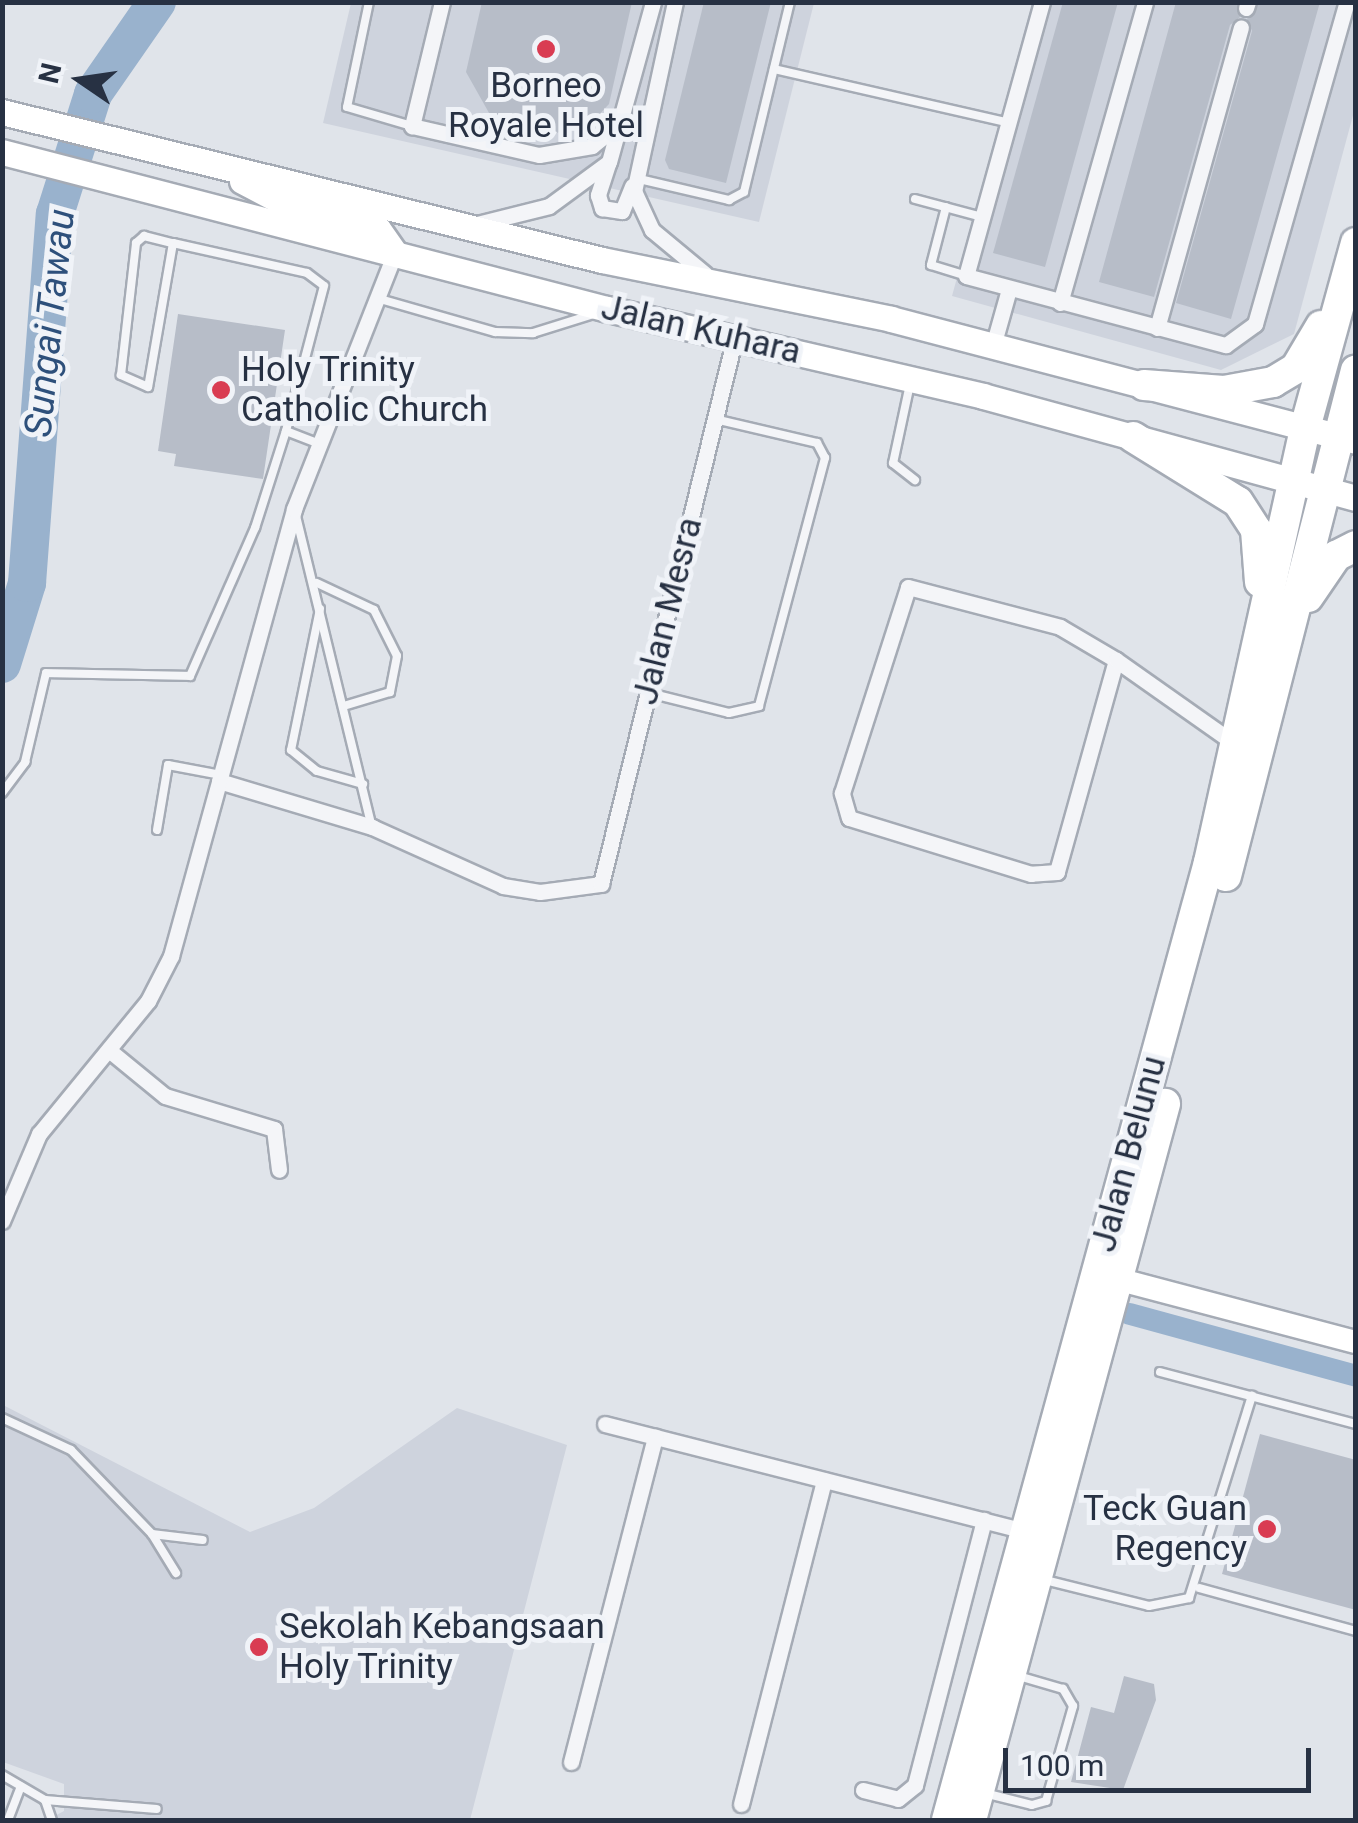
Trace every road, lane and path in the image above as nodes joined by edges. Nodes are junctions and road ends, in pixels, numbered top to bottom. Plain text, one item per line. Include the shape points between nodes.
1 (369, 2) edge
2 (442, 2) edge
3 (675, 2) edge
4 (790, 2) edge
5 (1042, 2) edge
6 (1145, 2) edge
7 (1347, 2) edge
8 (651, 4) edge
9 (1241, 28) dead end
10 (774, 69) junction
11 (2, 112) edge
12 (623, 121) junction
13 (1009, 123) junction
14 (412, 126) junction
15 (12, 154) edge
16 (199, 160) junction
17 (609, 162) junction
18 (634, 177) junction
19 (916, 199) dead end
20 (946, 207) junction
21 (982, 217) junction
22 (463, 225) junction
23 (173, 242) junction
24 (1356, 243) edge
25 (395, 253) junction
26 (966, 276) junction
27 (722, 284) junction
28 (1009, 288) junction
29 (380, 299) junction
30 (1060, 303) junction
31 (607, 309) junction
32 (1157, 328) junction
33 (735, 337) junction
34 (993, 346) junction
35 (1356, 370) edge
36 (912, 378) junction
37 (1144, 386) junction
38 (716, 419) junction
39 (1305, 428) junction
40 (286, 432) junction
41 (1134, 436) junction
42 (1346, 439) edge
43 (318, 443) junction
44 (915, 480) dead end
45 (1293, 482) junction
46 (1325, 491) junction
47 (1356, 498) edge
48 (294, 509) junction
49 (1356, 546) edge
50 (317, 582) junction
51 (320, 608) junction
52 (1274, 639) junction
53 (1116, 660) junction
54 (648, 692) junction
55 (347, 706) junction
56 (1236, 745) junction
57 (220, 778) junction
58 (363, 784) junction
59 (2, 793) edge
60 (372, 827) junction
61 (157, 830) dead end
62 (110, 1051) junction
63 (279, 1170) dead end
64 (2, 1221) edge
65 (1117, 1279) junction
66 (1356, 1342) edge
67 (1160, 1372) dead end
68 (1252, 1396) junction
69 (2, 1418) edge
70 (605, 1424) dead end
71 (1356, 1424) edge
72 (655, 1437) junction
73 (824, 1480) junction
74 (984, 1520) junction
75 (1026, 1531) junction
76 (152, 1534) junction
77 (202, 1540) dead end
78 (176, 1574) dead end
79 (1036, 1578) junction
80 (1198, 1588) junction
81 (1356, 1632) edge
82 (1011, 1674) junction
83 (571, 1762) dead end
84 (2, 1776) edge
85 (21, 1786) junction
86 (863, 1790) dead end
87 (46, 1800) junction
88 (741, 1804) dead end
89 (975, 1806) edge
90 (157, 1809) dead end
91 (8, 1820) edge
92 (52, 1820) edge
93 (947, 1820) edge

1 - 14 lane via 347,107
2 - 14 street
3 - 18 street
4 - 10 lane
5 - 13 street
6 - 30 street
7 - 32 street via 1256,324 1226,345
8 - 12 street
9 - 32 street
10 - 13 lane
10 - 18 lane via 738,200
11 - 16 main road, Jalan Kuhara
12 - 14 street via 592,146 539,156
12 - 17 street
13 - 21 street
15 - 25 main road, Jalan Kuhara
16 - 22 main road, Jalan Kuhara
16 - 25 main road via 288,205 378,228
17 - 18 street via 597,200 610,213 628,204
17 - 22 street via 549,206
18 - 27 street via 652,230 686,264
19 - 20 lane
20 - 21 lane
20 - 26 lane via 931,265
21 - 26 street
22 - 27 main road, Jalan Kuhara
23 - 23 lane via 144,236 136,243 120,375 126,383 148,387 155,380
23 - 40 lane via 307,273 324,286
24 - 37 highway via 1296,368 1250,389
24 - 39 highway, Jalan Belunu
25 - 29 street
25 - 31 main road, Jalan Kuhara
26 - 28 street
27 - 34 main road, Jalan Kuhara
28 - 30 street
28 - 34 street
29 - 31 lane via 494,332 566,327
29 - 43 street
30 - 32 street
31 - 33 main road, Jalan Kuhara
33 - 36 main road, Jalan Kuhara
33 - 38 street, Jalan Mesra
34 - 37 main road, Jalan Kuhara
35 - 42 highway, Jalan Belunu
36 - 41 main road, Jalan Kuhara
36 - 44 lane via 893,463
37 - 39 main road, Jalan Kuhara
38 - 54 street, Jalan Mesra
38 - 54 lane via 818,443 826,458 759,706 729,713
39 - 42 main road, Jalan Kuhara
39 - 45 highway, Jalan Belunu
40 - 43 lane
40 - 59 lane via 256,528 190,676 46,673 35,693 24,762
41 - 45 main road, Jalan Kuhara
41 - 52 highway via 1238,502 1256,530
42 - 46 highway, Jalan Belunu
43 - 48 street
45 - 46 main road, Jalan Kuhara
45 - 52 highway, Jalan Belunu
46 - 47 main road
46 - 52 highway, Jalan Belunu
48 - 50 lane
48 - 57 street
49 - 52 highway via 1313,584
50 - 51 lane
50 - 55 lane via 374,610 398,656 390,692
51 - 55 lane
51 - 58 lane via 291,750 317,771
52 - 56 highway, Jalan Belunu
52 - 65 highway, Jalan Belunu
53 - 53 street via 1060,628 908,587 842,794 849,818 1031,874 1057,872
53 - 56 street
54 - 60 street, Jalan Mesra via 600,884 540,892 503,886
55 - 58 lane
56 - 75 highway, Jalan Belunu
57 - 60 street
57 - 61 lane via 168,765
57 - 62 street via 171,956
58 - 60 lane
62 - 63 street via 166,1096 274,1128
62 - 64 street via 39,1134
65 - 66 street
65 - 79 highway, Jalan Belunu
67 - 68 lane
68 - 71 lane
68 - 80 lane
69 - 76 lane via 71,1450
70 - 72 street
72 - 73 street
72 - 83 street
73 - 74 street
73 - 88 street
74 - 75 street
74 - 86 street via 915,1785 898,1799
75 - 93 highway, Jalan Belunu
76 - 77 lane
76 - 78 lane
79 - 80 lane via 1149,1606 1181,1603
79 - 82 highway, Jalan Belunu
80 - 81 lane
82 - 89 highway, Jalan Belunu
82 - 89 lane via 1069,1692 1068,1724 1042,1804
84 - 85 lane
85 - 87 lane
85 - 91 lane
87 - 90 lane
87 - 92 lane

